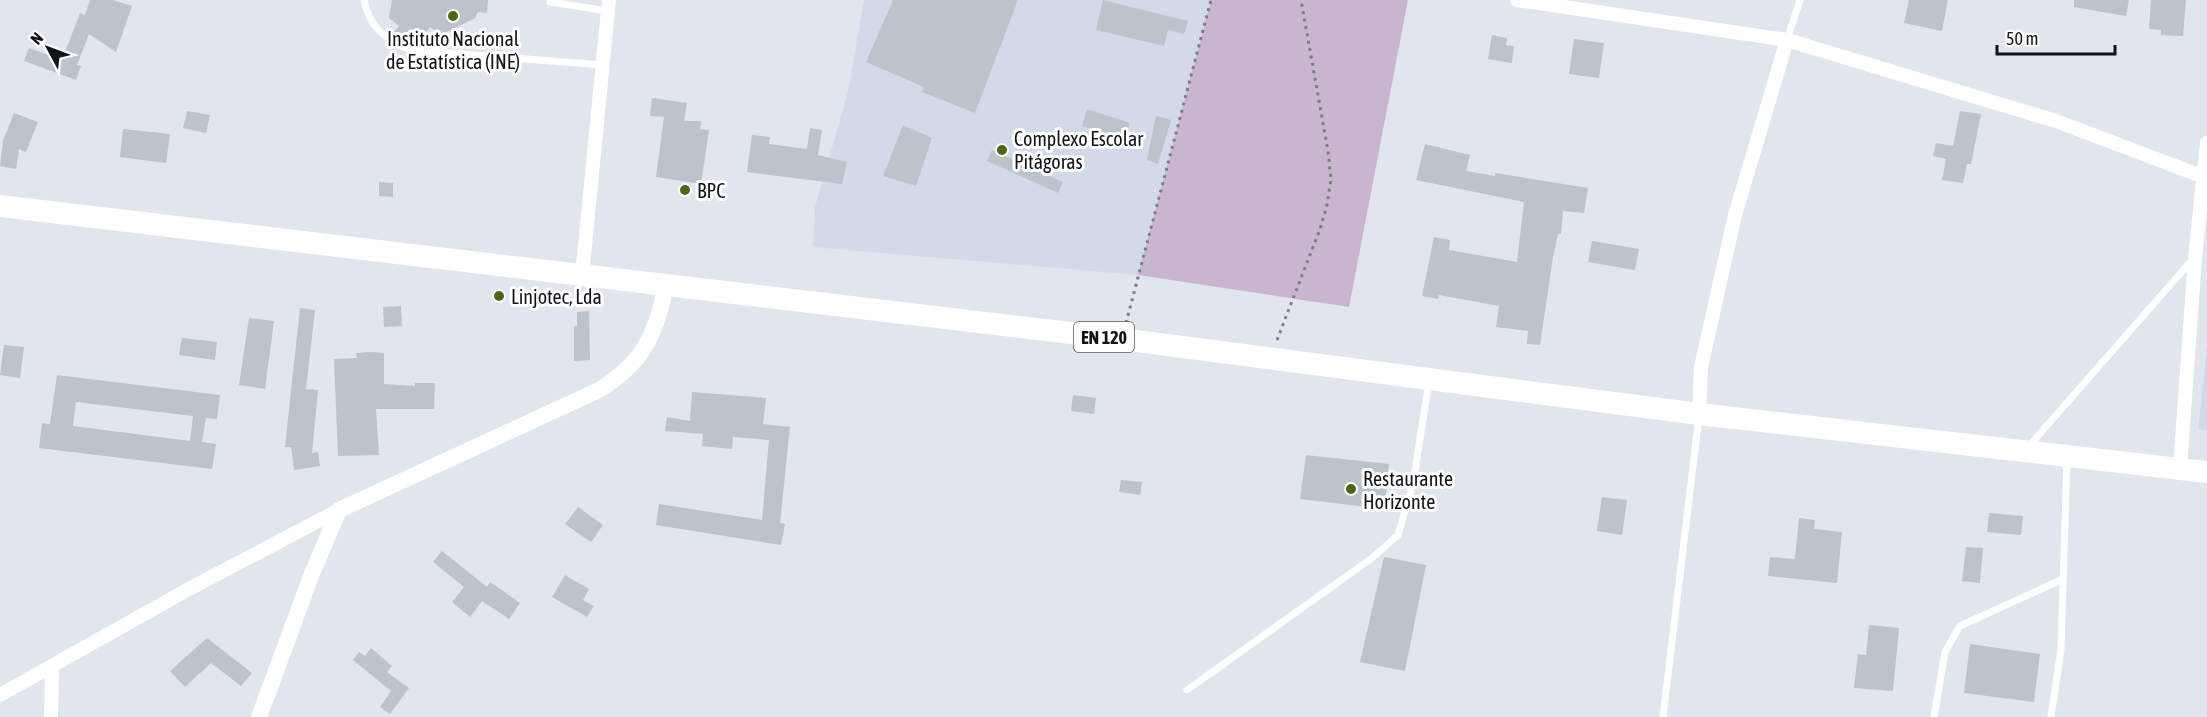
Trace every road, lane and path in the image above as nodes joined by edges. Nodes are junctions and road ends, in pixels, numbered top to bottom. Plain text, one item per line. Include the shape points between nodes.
1 (364, 0) edge
2 (550, 0) edge
3 (1211, 0) edge
4 (1301, 0) edge
5 (1517, 0) edge
6 (1800, 0) edge
7 (609, 5) edge
8 (1787, 40) junction
9 (603, 65) junction
10 (2207, 143) edge
11 (2205, 172) edge
12 (0, 206) edge
13 (2195, 258) junction
14 (582, 276) junction
15 (666, 285) junction
16 (1121, 339) junction
17 (1271, 358) junction
18 (1429, 379) junction
19 (1699, 414) junction
20 (2025, 451) junction
21 (2067, 456) junction
22 (2180, 468) junction
23 (2207, 472) edge
24 (339, 510) junction
25 (2063, 579) junction
26 (52, 668) junction
27 (1187, 690) dead end
28 (0, 695) edge
29 (51, 717) edge
30 (259, 717) edge
31 (1663, 717) edge
32 (1934, 717) edge
33 (2051, 717) edge

1 - 9 lane via 374,27 390,42 410,50
2 - 7 lane
3 - 16 path
4 - 17 path via 1331,179 1320,229
5 - 8 street
6 - 8 lane
7 - 9 street
8 - 11 street via 2056,121
8 - 19 street via 1734,214 1701,367
9 - 14 street
10 - 11 street
11 - 13 street
12 - 14 main road, EN 120
13 - 20 lane
13 - 22 street
14 - 15 main road, EN 120
15 - 16 main road, EN 120
15 - 24 street via 658,321 639,356 623,375 599,390
16 - 17 main road, EN 120
17 - 18 main road, EN 120
18 - 19 main road, EN 120
18 - 27 lane via 1413,484 1398,535 1372,558
19 - 20 main road, EN 120
19 - 31 lane
20 - 21 main road, EN 120
21 - 22 main road, EN 120
21 - 25 lane
22 - 23 main road, EN 120
24 - 26 street
24 - 30 street
25 - 32 lane via 1960,626 1945,652
25 - 33 lane via 2061,649
26 - 28 street
26 - 29 street

